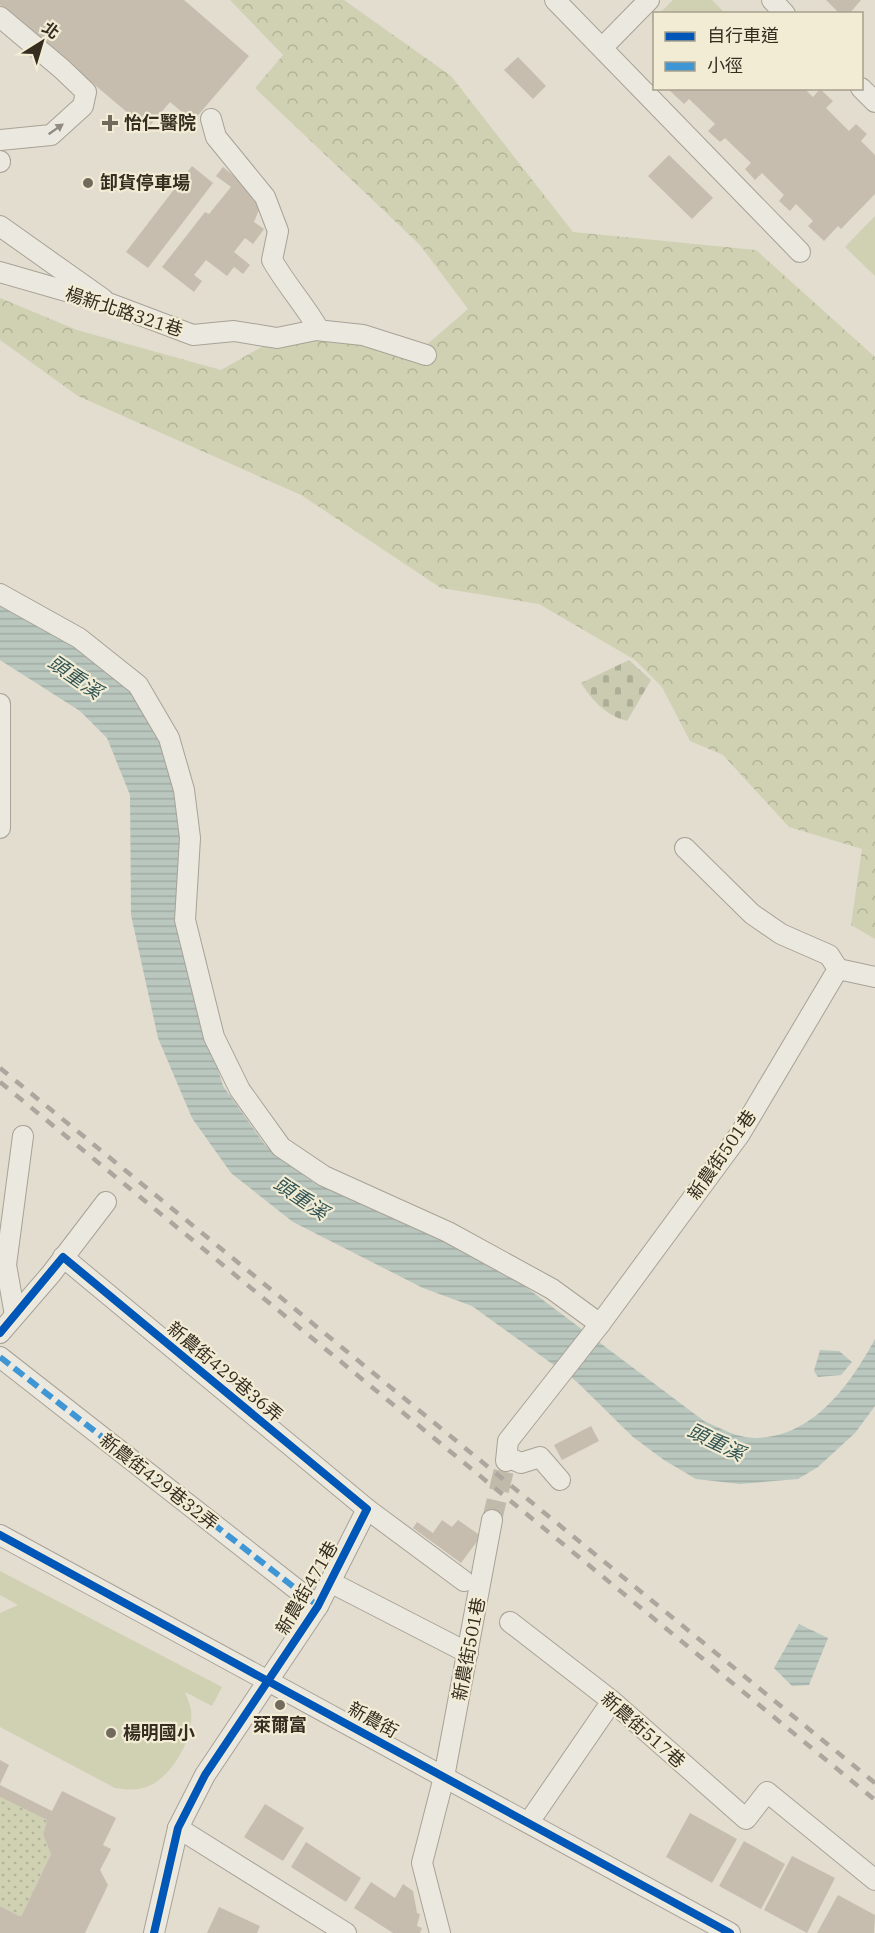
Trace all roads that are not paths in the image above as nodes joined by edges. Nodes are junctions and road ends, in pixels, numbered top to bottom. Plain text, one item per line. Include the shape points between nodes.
1 (555, 0) edge
2 (649, 0) edge
3 (772, 0) edge
4 (783, 12) edge
5 (0, 17) edge
6 (602, 48) junction
7 (863, 90) edge
8 (875, 102) edge
9 (211, 119) dead end
10 (0, 140) edge
11 (0, 226) edge
12 (800, 252) dead end
13 (0, 272) edge
14 (111, 304) junction
15 (319, 330) junction
16 (426, 355) dead end
17 (0, 594) edge
18 (0, 704) edge
19 (0, 828) edge
20 (685, 848) dead end
21 (838, 969) junction
22 (875, 977) edge
23 (23, 1136) dead end
24 (9, 1187) edge
25 (106, 1202) dead end
26 (63, 1257) junction
27 (3, 1265) edge
28 (15, 1315) junction
29 (597, 1329) junction
30 (0, 1333) edge
31 (0, 1357) edge
32 (560, 1480) dead end
33 (367, 1509) junction
34 (492, 1520) tunnel mouth
35 (0, 1535) edge
36 (464, 1581) dead end
37 (330, 1582) junction
38 (318, 1606) junction
39 (510, 1622) dead end
40 (468, 1653) junction
41 (270, 1680) junction
42 (612, 1701) junction
43 (444, 1777) junction
44 (529, 1822) junction
45 (178, 1828) junction
46 (875, 1880) edge
47 (154, 1933) edge
48 (346, 1933) edge
49 (440, 1933) edge
50 (730, 1933) edge

1 - 6 street
2 - 6 street
3 - 4 street
10 -> 5 street via 51,135 83,106 86,92
6 - 12 street
7 - 8 street
9 - 15 street via 216,137 265,197 278,231 272,260
11 - 14 street
13 - 14 street, 楊新北路321巷
14 - 15 street, 楊新北路321巷 via 193,335 234,331 277,338
15 - 16 street, 楊新北路321巷 via 363,335
17 - 29 street via 79,638 138,685 169,738 184,790 190,838 185,920 214,1037 240,1090 281,1147 324,1176 448,1232 552,1289
18 - 19 street
20 - 21 street via 752,914 781,934 829,955
21 - 22 street
21 - 29 street, 新農街501巷 via 740,1134
23 - 24 street
24 - 27 street
25 - 26 street
26 - 28 street
26 - 33 street, 新農街429巷36弄
27 - 28 street
28 - 30 street
29 - 32 street, 新農街501巷 via 508,1441 507,1459 521,1463 540,1457
31 - 38 street, 新農街429巷32弄
33 - 36 street, 新農街429巷36弄
33 - 37 street, 新農街471巷
34 - 40 street, 新農街501巷
35 - 41 street, 新農街
37 - 38 street, 新農街471巷
37 - 40 street
38 - 41 street, 新農街471巷
39 - 42 street, 新農街517巷
40 - 43 street, 新農街501巷
41 - 43 street, 新農街
41 - 45 street, 新農街471巷 via 204,1775
42 - 44 street
42 - 46 street, 新農街517巷 via 746,1819 767,1792
43 - 44 street, 新農街
43 - 49 street, 新農街501巷 via 423,1863
44 - 50 street, 新農街
45 - 47 street, 新農街471巷
45 - 48 street

